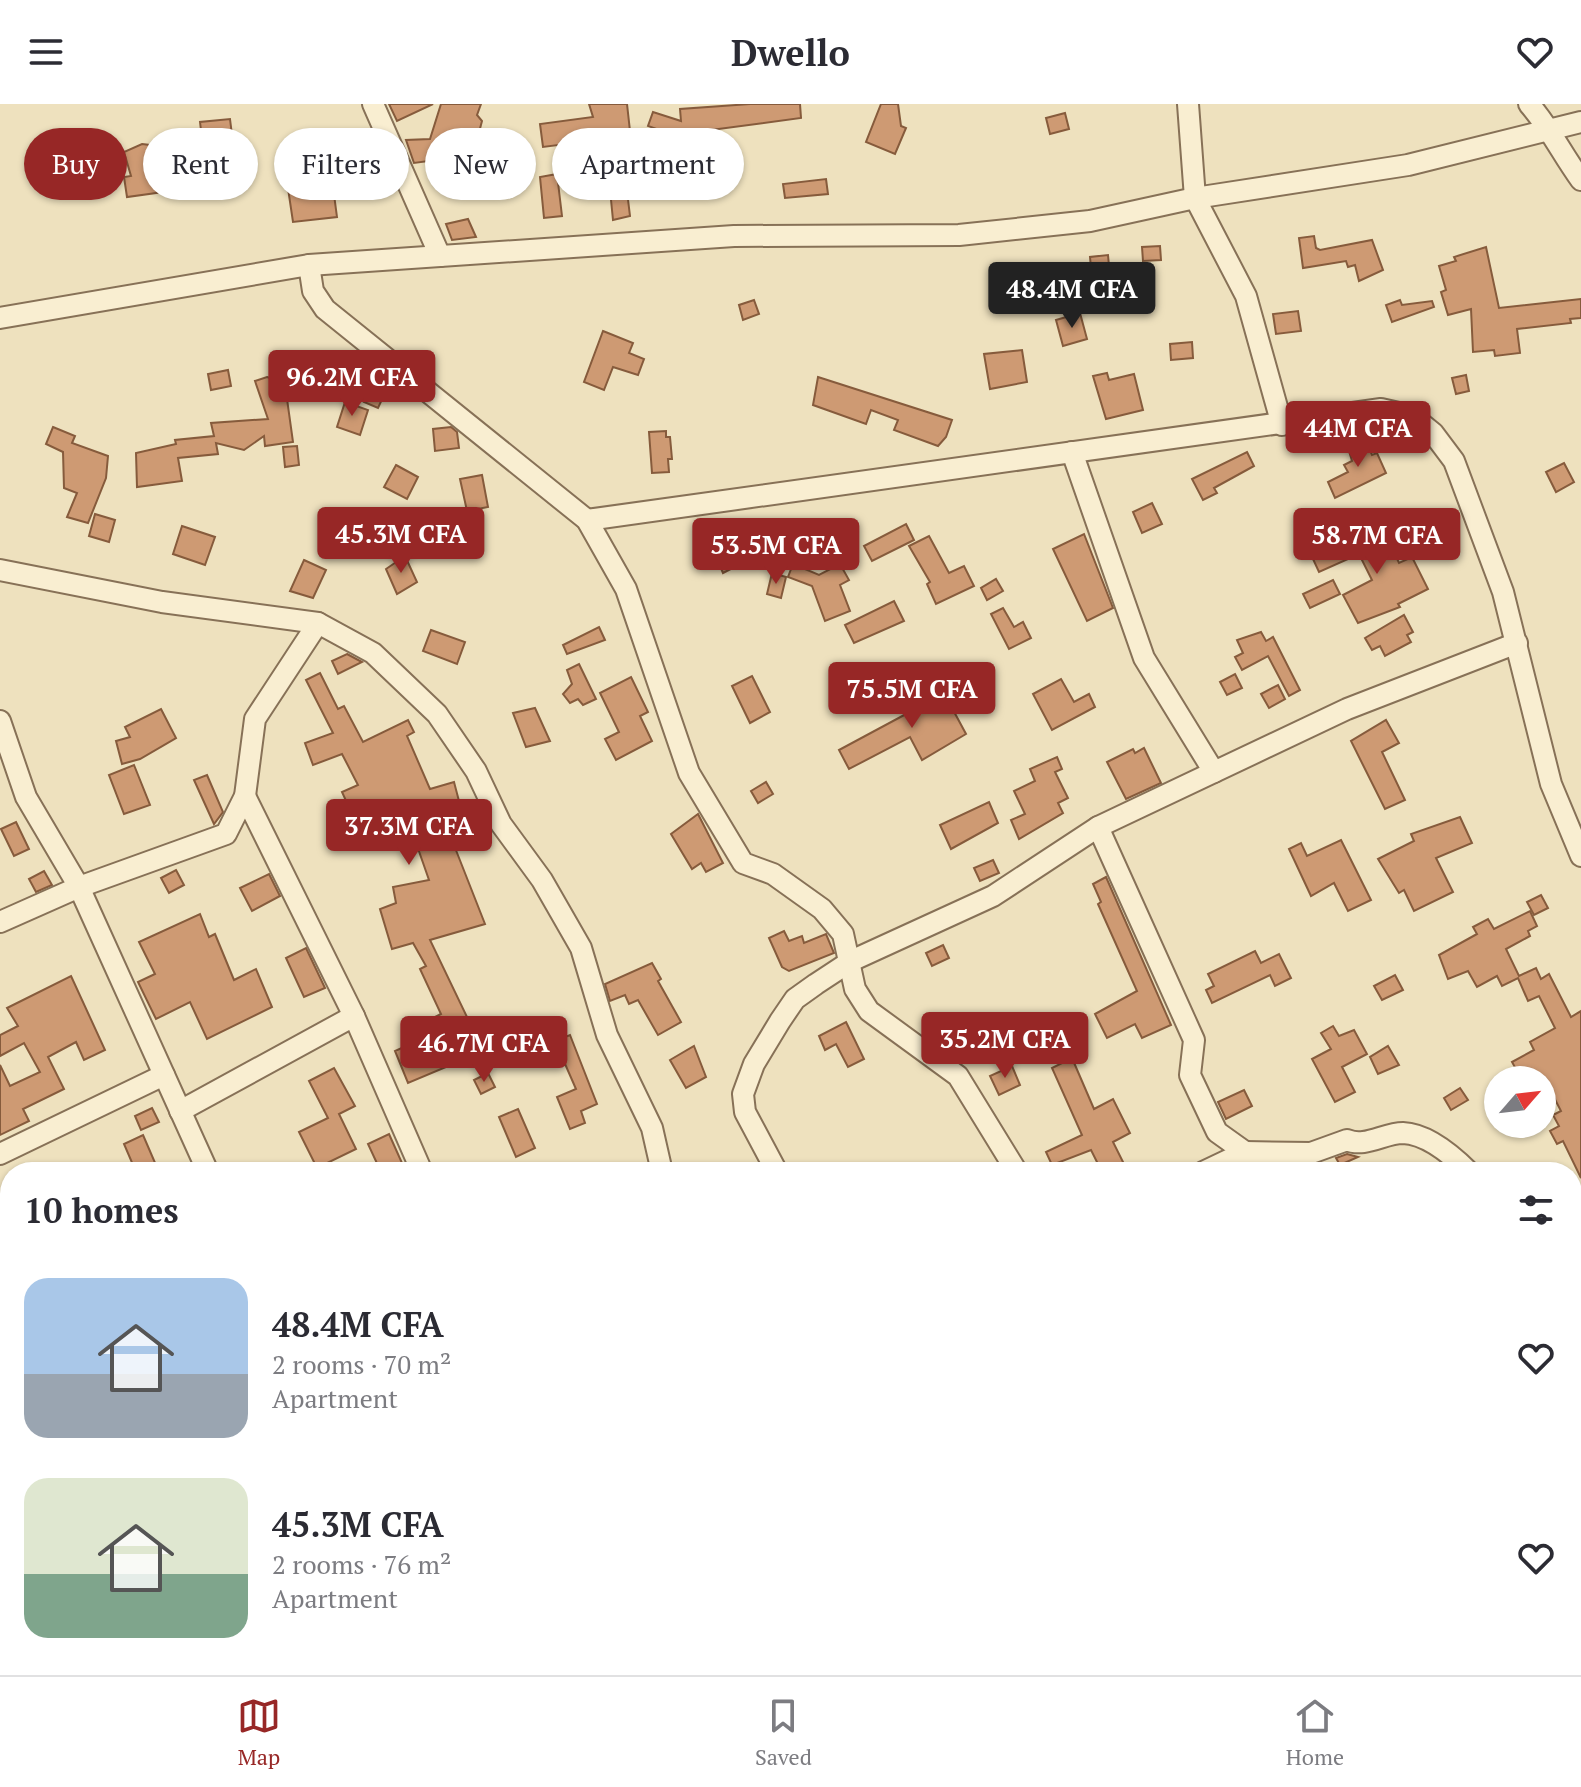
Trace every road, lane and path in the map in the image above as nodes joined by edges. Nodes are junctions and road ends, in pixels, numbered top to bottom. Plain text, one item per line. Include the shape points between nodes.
1 (373, 104) edge
2 (1188, 104) edge
3 (1529, 104) edge
4 (1581, 122) edge
5 (1550, 128) junction
6 (1581, 180) edge
7 (1195, 198) junction
8 (440, 256) junction
9 (309, 265) junction
10 (0, 318) edge
11 (1282, 425) junction
12 (1072, 452) junction
13 (587, 520) junction
14 (0, 570) edge
15 (318, 623) junction
16 (1517, 643) junction
17 (0, 721) edge
18 (1214, 772) junction
19 (245, 796) junction
20 (1098, 827) junction
21 (1581, 856) edge
22 (79, 887) junction
23 (0, 922) edge
24 (851, 961) junction
25 (354, 1016) junction
26 (164, 1075) junction
27 (180, 1111) junction
28 (1245, 1152) junction
29 (0, 1154) edge
30 (203, 1162) edge
31 (418, 1162) edge
32 (660, 1162) edge
33 (772, 1162) edge
34 (1011, 1162) edge
35 (1224, 1162) edge
36 (1250, 1162) edge
37 (1459, 1162) edge

1 - 8 street
2 - 7 street
3 - 5 street
4 - 5 street
5 - 6 street
5 - 7 street via 1408,165
7 - 8 street via 1090,221 959,235 734,236
7 - 11 street via 1246,296
8 - 9 street
9 - 10 street
9 - 13 street via 313,291 325,309
11 - 12 street
11 - 16 street via 1381,409 1412,416 1433,433 1454,461
12 - 13 street
12 - 18 street via 1144,658
13 - 24 street via 626,589 689,773 743,863 773,874 822,909 843,934
14 - 15 street via 162,602
15 - 19 street via 255,719
15 - 32 street via 384,663 437,714 476,771 501,824 542,880 581,948 607,1035 652,1128
16 - 18 street via 1347,709
16 - 21 street via 1551,784
17 - 22 street via 26,797
18 - 20 street
19 - 22 street via 226,834
19 - 25 street
20 - 24 street via 993,896
20 - 28 street via 1194,1040 1190,1075 1217,1132
22 - 23 street
22 - 26 street
24 - 33 street via 795,999 747,1079 745,1112
24 - 34 street via 855,989 869,1011 958,1076
25 - 27 street
25 - 31 street
26 - 27 street
26 - 29 street
27 - 30 street
28 - 35 street
28 - 36 street
28 - 37 street via 1311,1153 1347,1140 1405,1133 1449,1152

